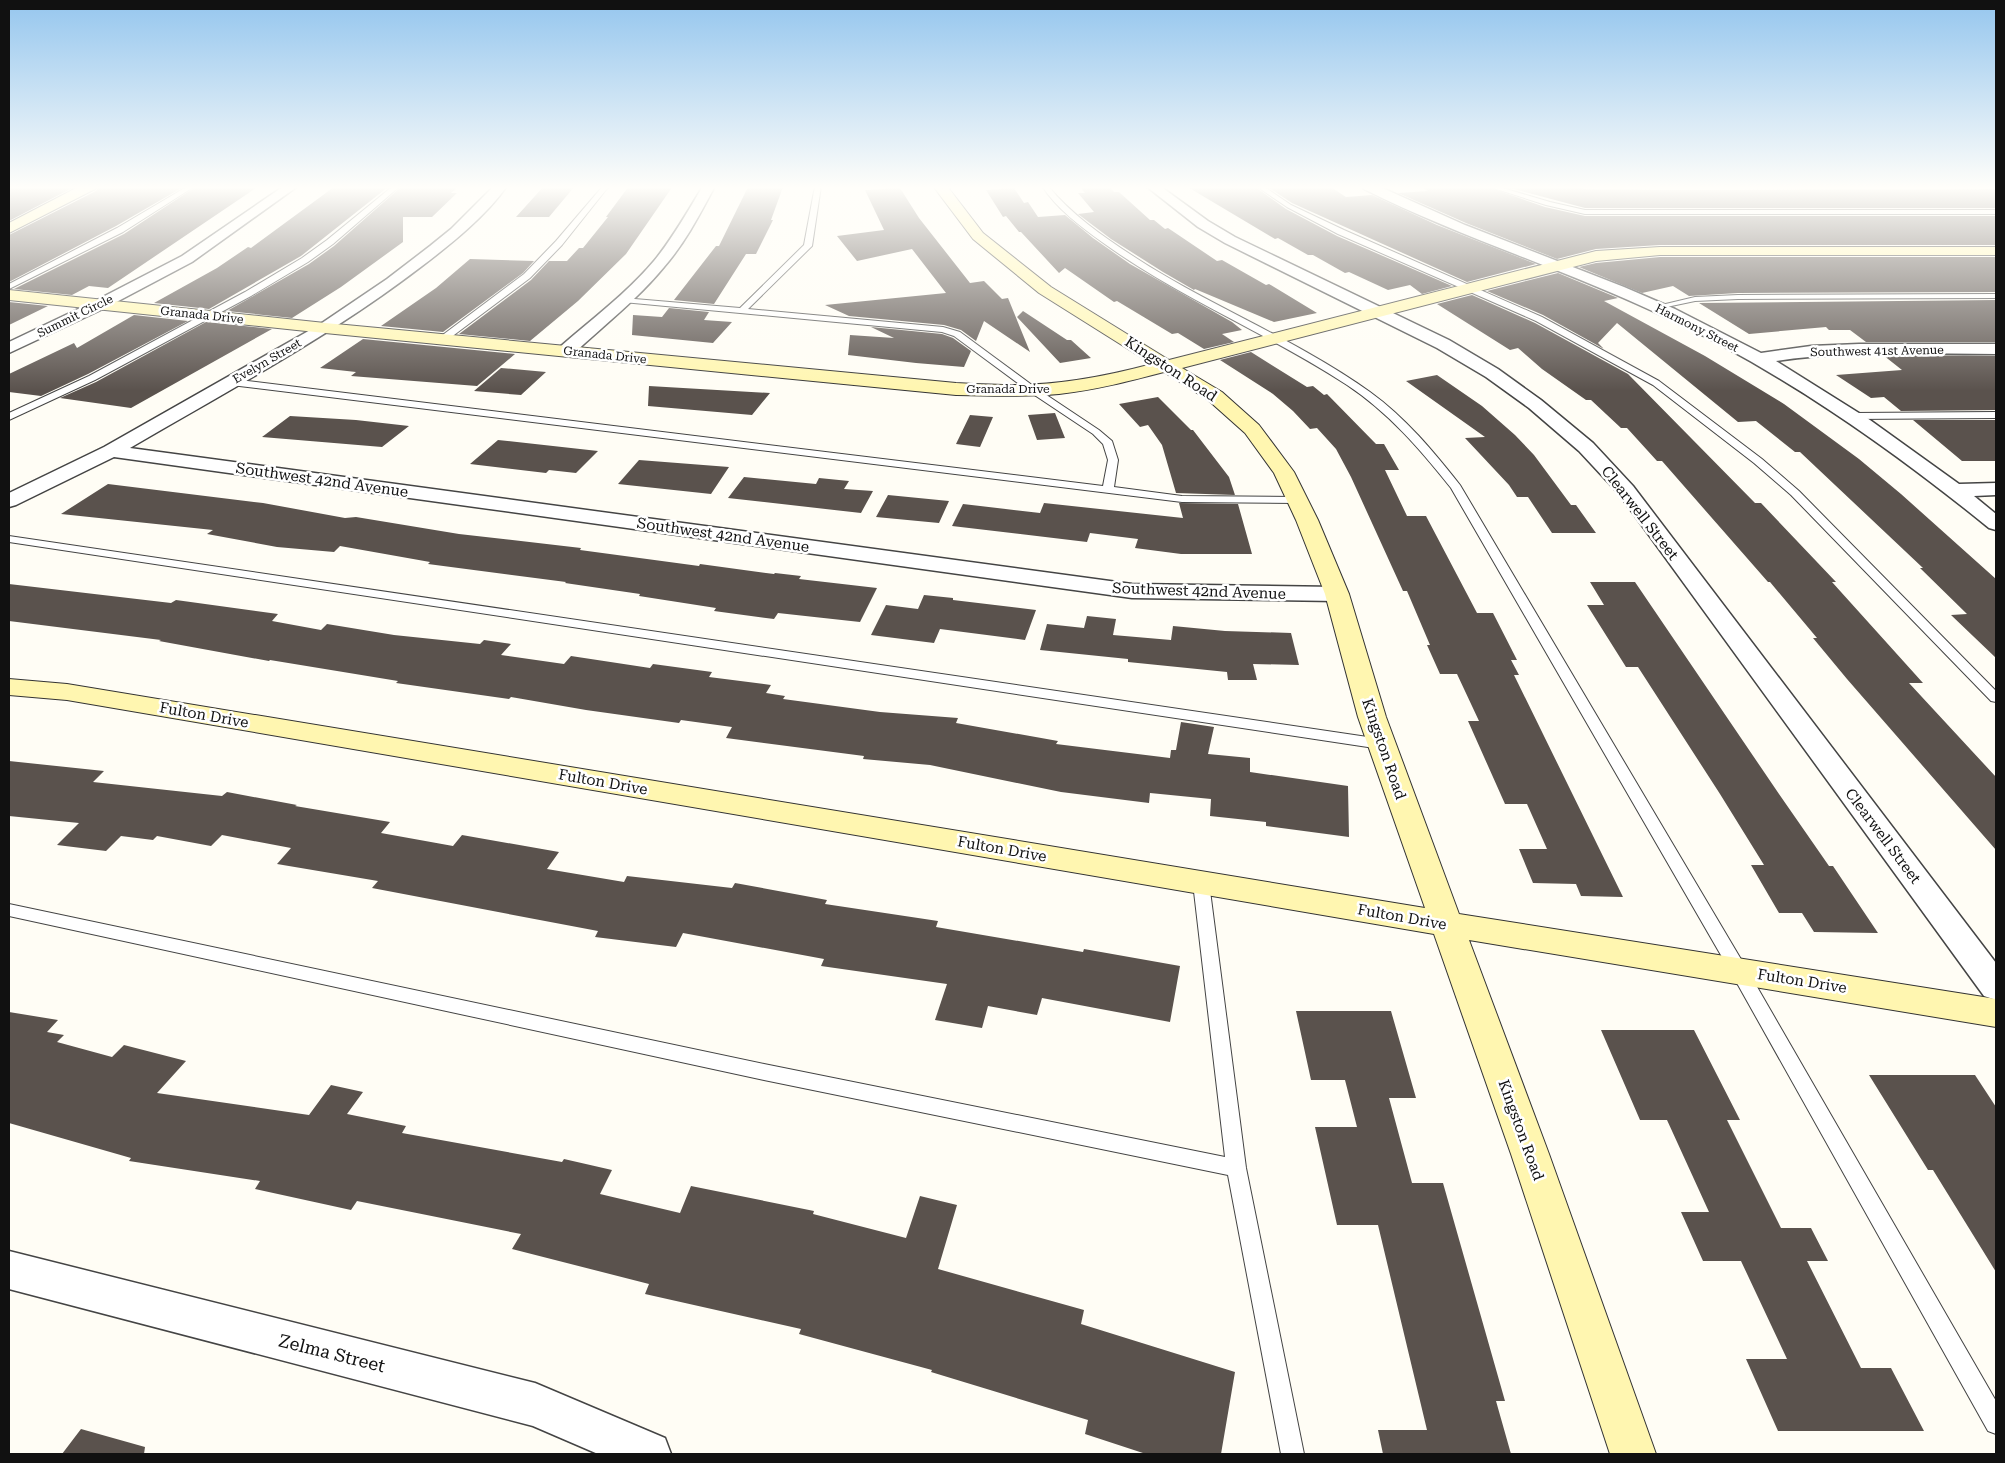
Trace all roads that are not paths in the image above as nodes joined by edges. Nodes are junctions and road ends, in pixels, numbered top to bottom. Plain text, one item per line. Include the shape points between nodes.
1 (73, 254) edge
2 (194, 254) edge
3 (313, 254) edge
4 (428, 254) edge
5 (548, 254) edge
6 (666, 254) edge
7 (800, 254) edge
8 (1000, 254) edge
9 (1123, 254) edge
10 (1260, 254) edge
11 (1392, 254) edge
12 (1528, 254) edge
13 (1618, 254) edge
14 (1557, 266) junction
15 (9, 287) edge
16 (1468, 288) junction
17 (9, 295) edge
18 (1996, 296) edge
19 (623, 300) junction
20 (101, 304) junction
21 (1657, 307) junction
22 (743, 310) junction
23 (1377, 311) junction
24 (208, 316) junction
25 (325, 328) junction
26 (1274, 338) junction
27 (443, 339) junction
28 (9, 348) edge
29 (1996, 349) edge
30 (566, 351) junction
31 (1758, 359) junction
32 (1168, 366) junction
33 (231, 382) junction
34 (1033, 390) junction
35 (1996, 415) edge
36 (1852, 416) junction
37 (9, 417) edge
38 (111, 451) junction
39 (1108, 490) junction
40 (1955, 490) junction
41 (1996, 490) edge
42 (1297, 500) junction
43 (9, 501) edge
44 (1996, 524) edge
45 (9, 540) edge
46 (1337, 594) junction
47 (9, 687) edge
48 (1996, 698) edge
49 (1381, 744) junction
50 (1201, 883) junction
51 (9, 910) edge
52 (1446, 924) junction
53 (1739, 971) junction
54 (1996, 987) edge
55 (1996, 1013) edge
56 (1236, 1168) junction
57 (9, 1270) edge
58 (1996, 1423) edge
59 (649, 1454) edge
60 (1293, 1454) edge
61 (1633, 1454) edge

1 - 15 lane
2 - 20 street, Summit Circle
3 - 24 lane
4 - 25 street, Evelyn Street
5 - 27 lane via 527,276
6 - 19 street
7 - 22 lane
8 - 32 street, Kingston Road via 1045,290
9 - 26 lane
10 - 23 street, Clearwell Street
11 - 16 lane
12 - 14 street, Harmony Street
13 - 14 street, Granada Drive
14 - 16 street, Granada Drive
14 - 21 street, Harmony Street
16 - 23 street, Granada Drive
16 - 48 lane via 1540,319 1656,383 1730,438 1795,493
17 - 20 street, Granada Drive
18 - 21 lane via 1738,297 1695,299
19 - 22 lane
19 - 30 street
20 - 24 street, Granada Drive
20 - 28 street, Summit Circle
21 - 31 street, Harmony Street
22 - 34 lane via 943,330 957,334
23 - 26 street, Granada Drive
23 - 54 street, Clearwell Street via 1443,344 1536,404 1586,447 1626,490
24 - 25 street, Granada Drive
24 - 37 lane via 92,378
25 - 27 street, Granada Drive
25 - 33 street, Evelyn Street
26 - 32 street, Granada Drive
26 - 53 lane via 1334,374 1393,416 1420,442 1456,487
27 - 30 street, Granada Drive
29 - 31 street, Southwest 41st Avenue via 1811,351
30 - 34 street, Granada Drive via 956,389
31 - 36 street, Harmony Street
32 - 34 street, Granada Drive via 1112,380
32 - 42 street, Kingston Road via 1215,396 1252,429 1284,472
33 - 38 street, Evelyn Street
33 - 39 lane
34 - 39 lane via 1108,443 1113,460
35 - 36 lane
36 - 40 street, Harmony Street
38 - 43 street, Evelyn Street
38 - 46 street, Southwest 42nd Avenue via 1132,591
39 - 42 lane via 1182,499
40 - 41 street
40 - 44 street, Harmony Street
42 - 46 street, Kingston Road
45 - 49 lane
46 - 49 street, Kingston Road
47 - 50 street, Fulton Drive via 67,692
49 - 52 street, Kingston Road
50 - 52 street, Fulton Drive
50 - 56 lane
51 - 56 lane via 764,1072
52 - 53 street, Fulton Drive
52 - 61 street, Kingston Road via 1530,1154
53 - 55 street, Fulton Drive
53 - 58 lane
56 - 60 lane
57 - 59 street, Zelma Street via 535,1405

